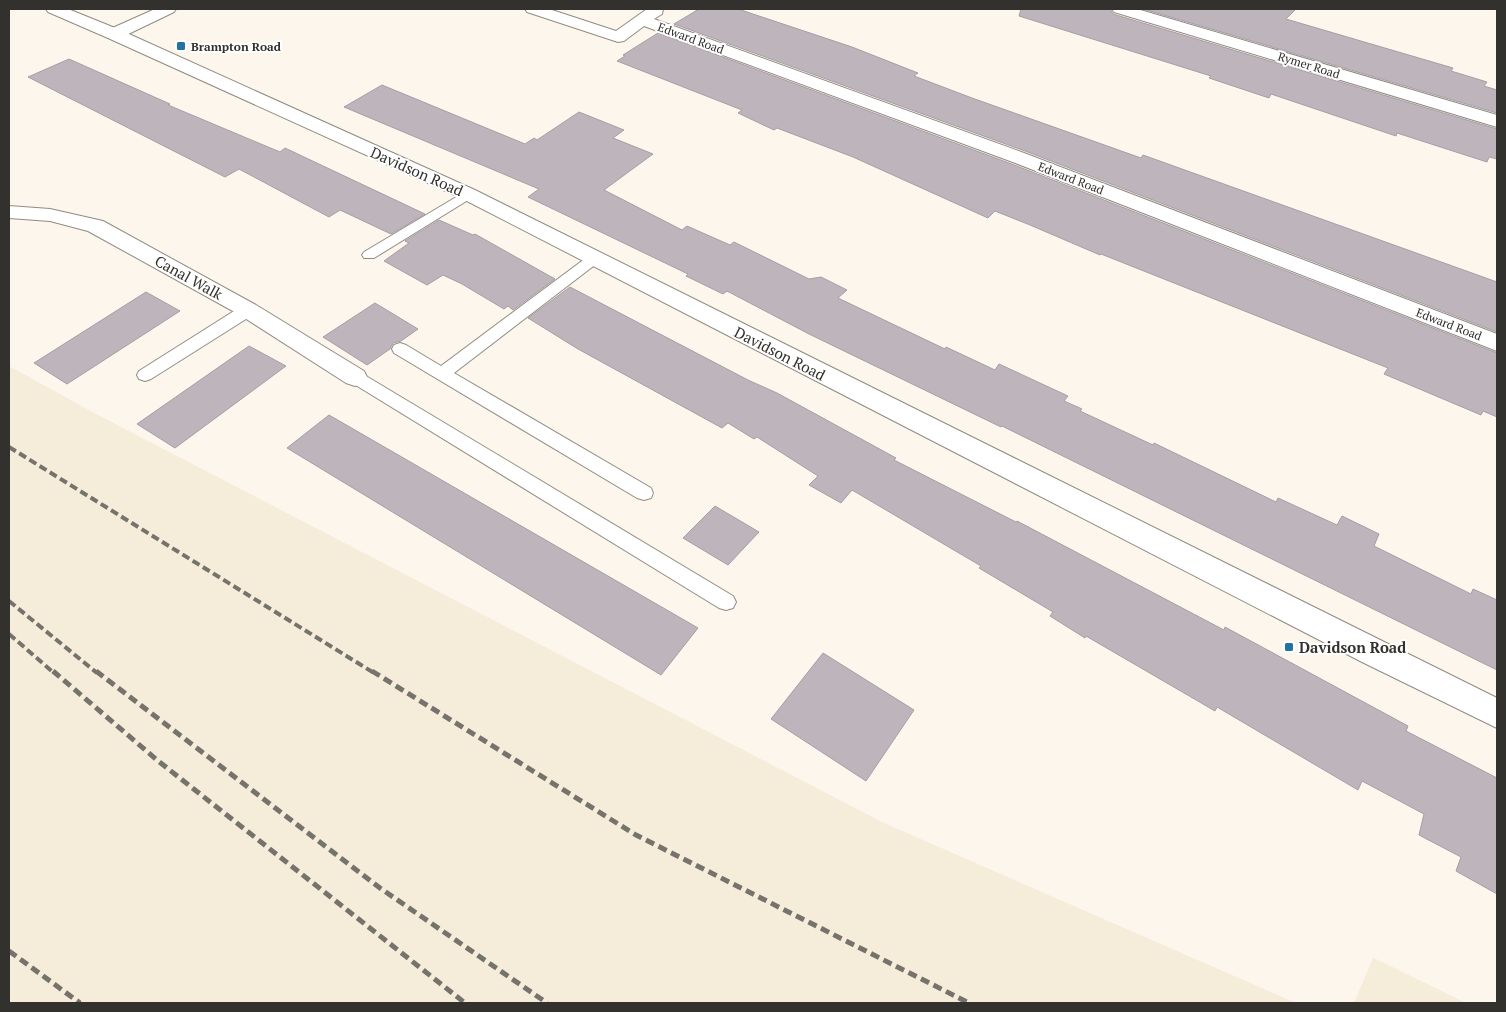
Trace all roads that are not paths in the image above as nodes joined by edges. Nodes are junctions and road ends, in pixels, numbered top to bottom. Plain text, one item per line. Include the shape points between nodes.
1 (54, 9) edge
2 (168, 9) edge
3 (533, 9) edge
4 (1120, 9) edge
5 (650, 15) edge
6 (114, 34) junction
7 (1497, 121) edge
8 (468, 194) junction
9 (9, 212) edge
10 (369, 255) dead end
11 (595, 258) junction
12 (248, 310) junction
13 (1497, 343) edge
14 (400, 349) dead end
15 (440, 374) junction
16 (145, 375) dead end
17 (355, 377) joint
18 (644, 493) dead end
19 (726, 602) dead end
20 (1497, 714) edge

1 - 6 street, Davidson Road
2 - 6 street
3 - 5 street via 618,37
4 - 7 street, Rymer Road
5 - 13 street, Edward Road
6 - 8 street, Davidson Road
8 - 10 lane
8 - 11 street, Davidson Road
9 - 12 street, Canal Walk via 50,215 95,226
11 - 15 lane
11 - 20 street, Davidson Road
12 - 16 lane
12 - 17 street, Canal Walk
14 - 15 lane
15 - 18 lane
17 - 19 lane

